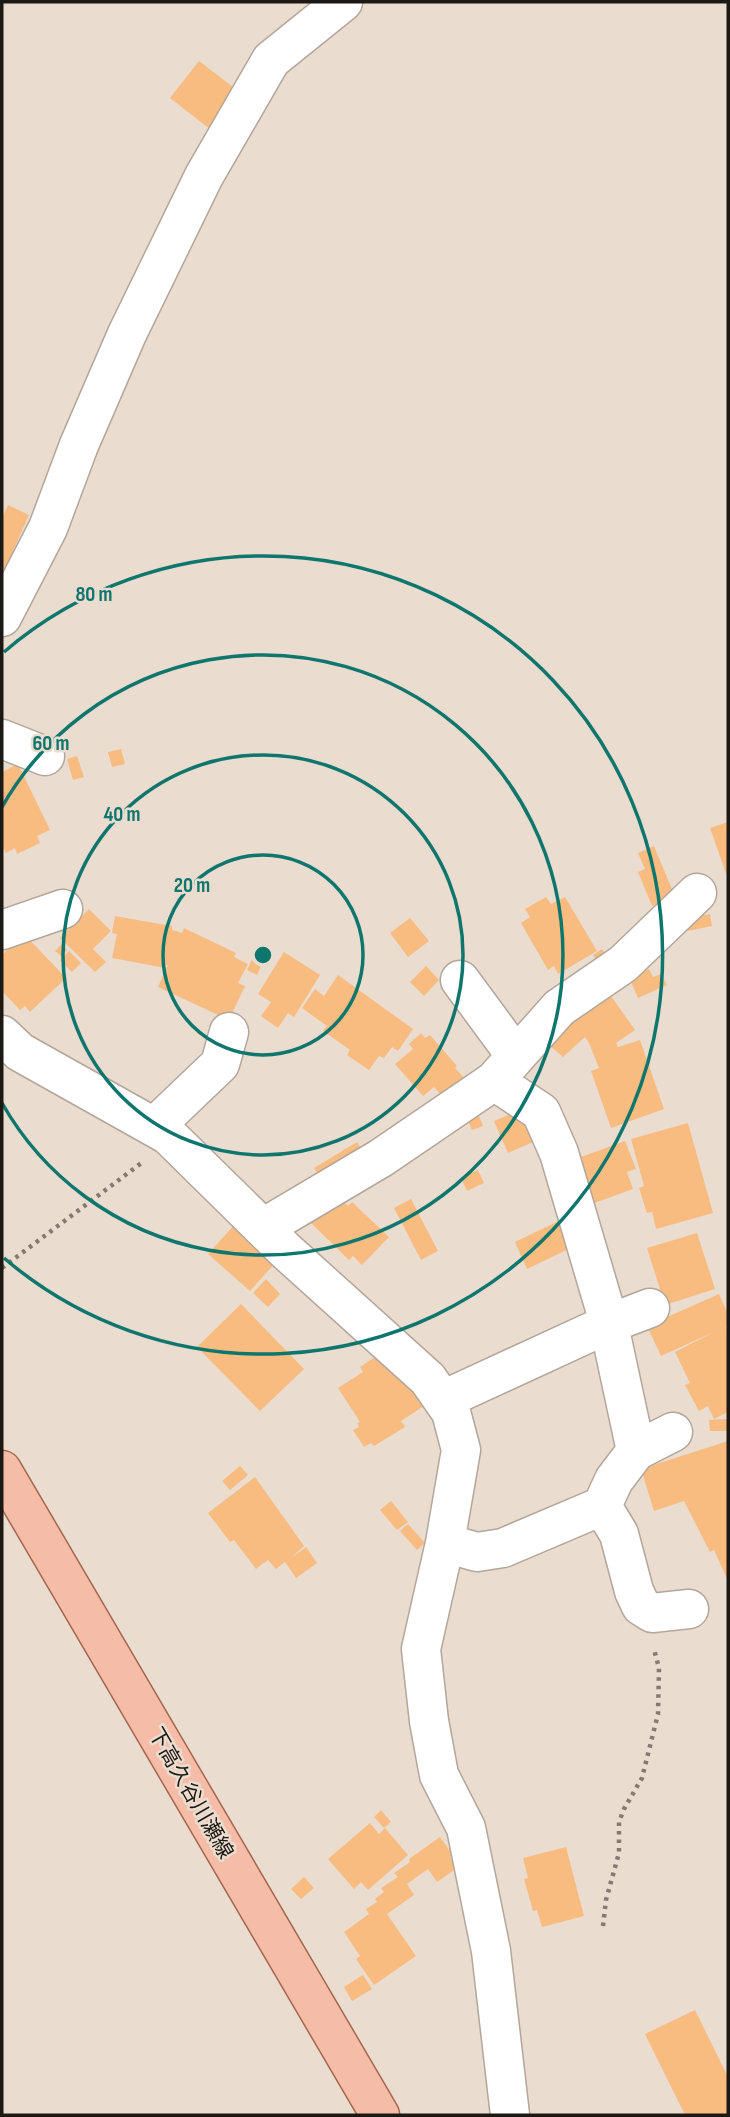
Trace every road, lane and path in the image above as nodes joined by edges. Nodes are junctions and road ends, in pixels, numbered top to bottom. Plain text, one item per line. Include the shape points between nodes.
1 (343, 2) edge
2 (2, 617) edge
3 (2, 739) edge
4 (45, 756) dead end
5 (698, 893) dead end
6 (63, 909) dead end
7 (2, 930) edge
8 (460, 980) dead end
9 (229, 1032) dead end
10 (2, 1035) edge
11 (505, 1068) junction
12 (163, 1133) junction
13 (263, 1228) junction
14 (2, 1268) edge
15 (650, 1308) dead end
16 (608, 1324) junction
17 (443, 1400) junction
18 (673, 1432) dead end
19 (636, 1451) junction
20 (2, 1470) edge
21 (601, 1506) junction
22 (445, 1543) junction
23 (689, 1609) dead end
24 (652, 1613) junction
25 (603, 1926) dead end
26 (380, 2115) edge
27 (510, 2115) edge

1 - 2 street via 271,60 204,176 127,334 48,528
3 - 4 street
5 - 11 street via 623,964 559,1008
6 - 7 street
8 - 11 street
9 - 12 street via 220,1064
10 - 12 street via 20,1052
11 - 13 street via 381,1158
11 - 16 street via 541,1112 559,1153
12 - 13 street
12 - 14 path
13 - 17 street via 428,1379
15 - 16 street
16 - 17 street
16 - 19 street
17 - 22 street via 461,1450
18 - 19 street
19 - 21 street
20 - 26 main road, 下高久谷川瀬線
21 - 22 street via 503,1548 477,1552
21 - 24 street via 619,1534 641,1606
22 - 27 street via 421,1649 429,1721 439,1775 466,1828 480,1894
23 - 24 street
24 - 25 path via 650,1632 659,1668 658,1714 642,1778 619,1822 619,1853

